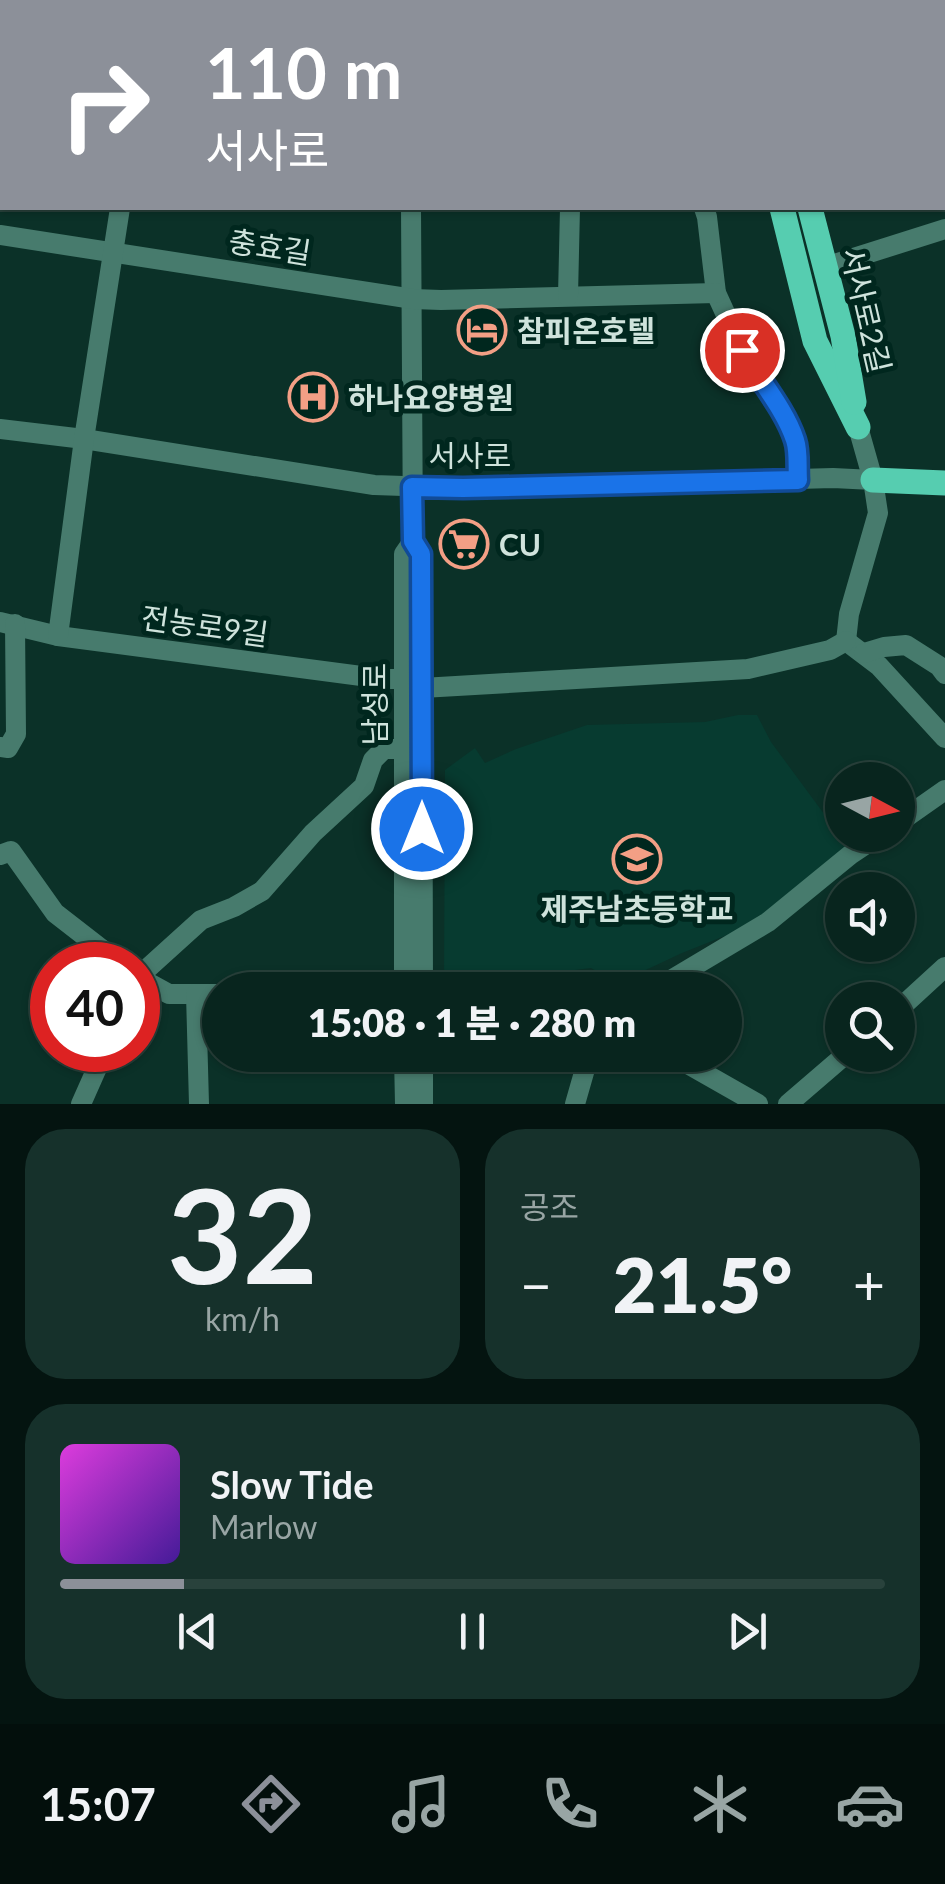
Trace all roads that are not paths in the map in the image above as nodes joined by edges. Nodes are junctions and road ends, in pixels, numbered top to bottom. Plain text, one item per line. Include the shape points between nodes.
1 (120, 210) edge
2 (411, 210) edge
3 (570, 210) edge
4 (705, 210) edge
5 (782, 210) edge
6 (811, 210) edge
7 (945, 228) edge
8 (0, 235) edge
9 (113, 252) junction
10 (825, 267) junction
11 (716, 293) junction
12 (568, 296) junction
13 (413, 299) junction
14 (858, 427) junction
15 (0, 429) edge
16 (84, 439) junction
17 (798, 480) junction
18 (874, 480) junction
19 (945, 484) edge
20 (412, 487) junction
21 (7, 623) edge
22 (58, 636) junction
23 (855, 647) junction
24 (945, 674) edge
25 (413, 683) junction
26 (945, 738) edge
27 (0, 747) edge
28 (404, 749) junction
29 (945, 790) edge
30 (915, 811) edge
31 (854, 852) edge
32 (0, 855) edge
33 (93, 942) edge
34 (160, 957) edge
35 (945, 967) edge
36 (404, 972) edge
37 (422, 972) edge
38 (684, 972) edge
39 (160, 989) edge
40 (196, 994) junction
41 (202, 994) edge
42 (915, 994) edge
43 (95, 1072) edge
44 (404, 1072) edge
45 (423, 1072) edge
46 (584, 1072) edge
47 (702, 1072) edge
48 (825, 1072) edge
49 (81, 1104) edge
50 (198, 1104) edge
51 (404, 1104) edge
52 (423, 1104) edge
53 (575, 1104) edge
54 (758, 1104) edge
55 (788, 1104) edge

1 - 9 street
2 - 13 street, 남성로
3 - 12 street
4 - 11 street
5 - 14 main road, 서사로2길 via 815,342
6 - 10 main road, 서사로2길
7 - 10 street
8 - 9 street, 충효길
9 - 13 street, 충효길
9 - 16 street
10 - 14 main road, 서사로2길
11 - 12 street
11 - 17 street via 794,436
12 - 13 street
13 - 20 street, 남성로
14 - 18 street, 서사로2길
15 - 16 street, 서사로
16 - 20 street, 서사로 via 349,483
16 - 22 street
17 - 18 street, 서사로
17 - 20 street, 서사로
18 - 19 main road, 서사로
18 - 23 street, 서사로2길 via 878,513 849,614
20 - 25 street, 남성로 via 413,541 404,554
21 - 22 street, 전농로9길
21 - 27 street via 16,734 8,748
22 - 25 street, 전농로9길
23 - 24 street, 남성로 via 906,644
23 - 25 street, 남성로 via 748,669
23 - 26 street
25 - 28 street, 남성로
25 - 37 street, 남성로
28 - 34 street via 384,749 364,786 262,891 201,920
28 - 36 street, 남성로
29 - 30 street
31 - 38 street via 768,922
32 - 33 street via 10,851 55,912
35 - 42 street
39 - 40 street
40 - 41 street
40 - 50 street
43 - 49 street
44 - 51 street
45 - 52 street
46 - 53 street
47 - 54 street
48 - 55 street

